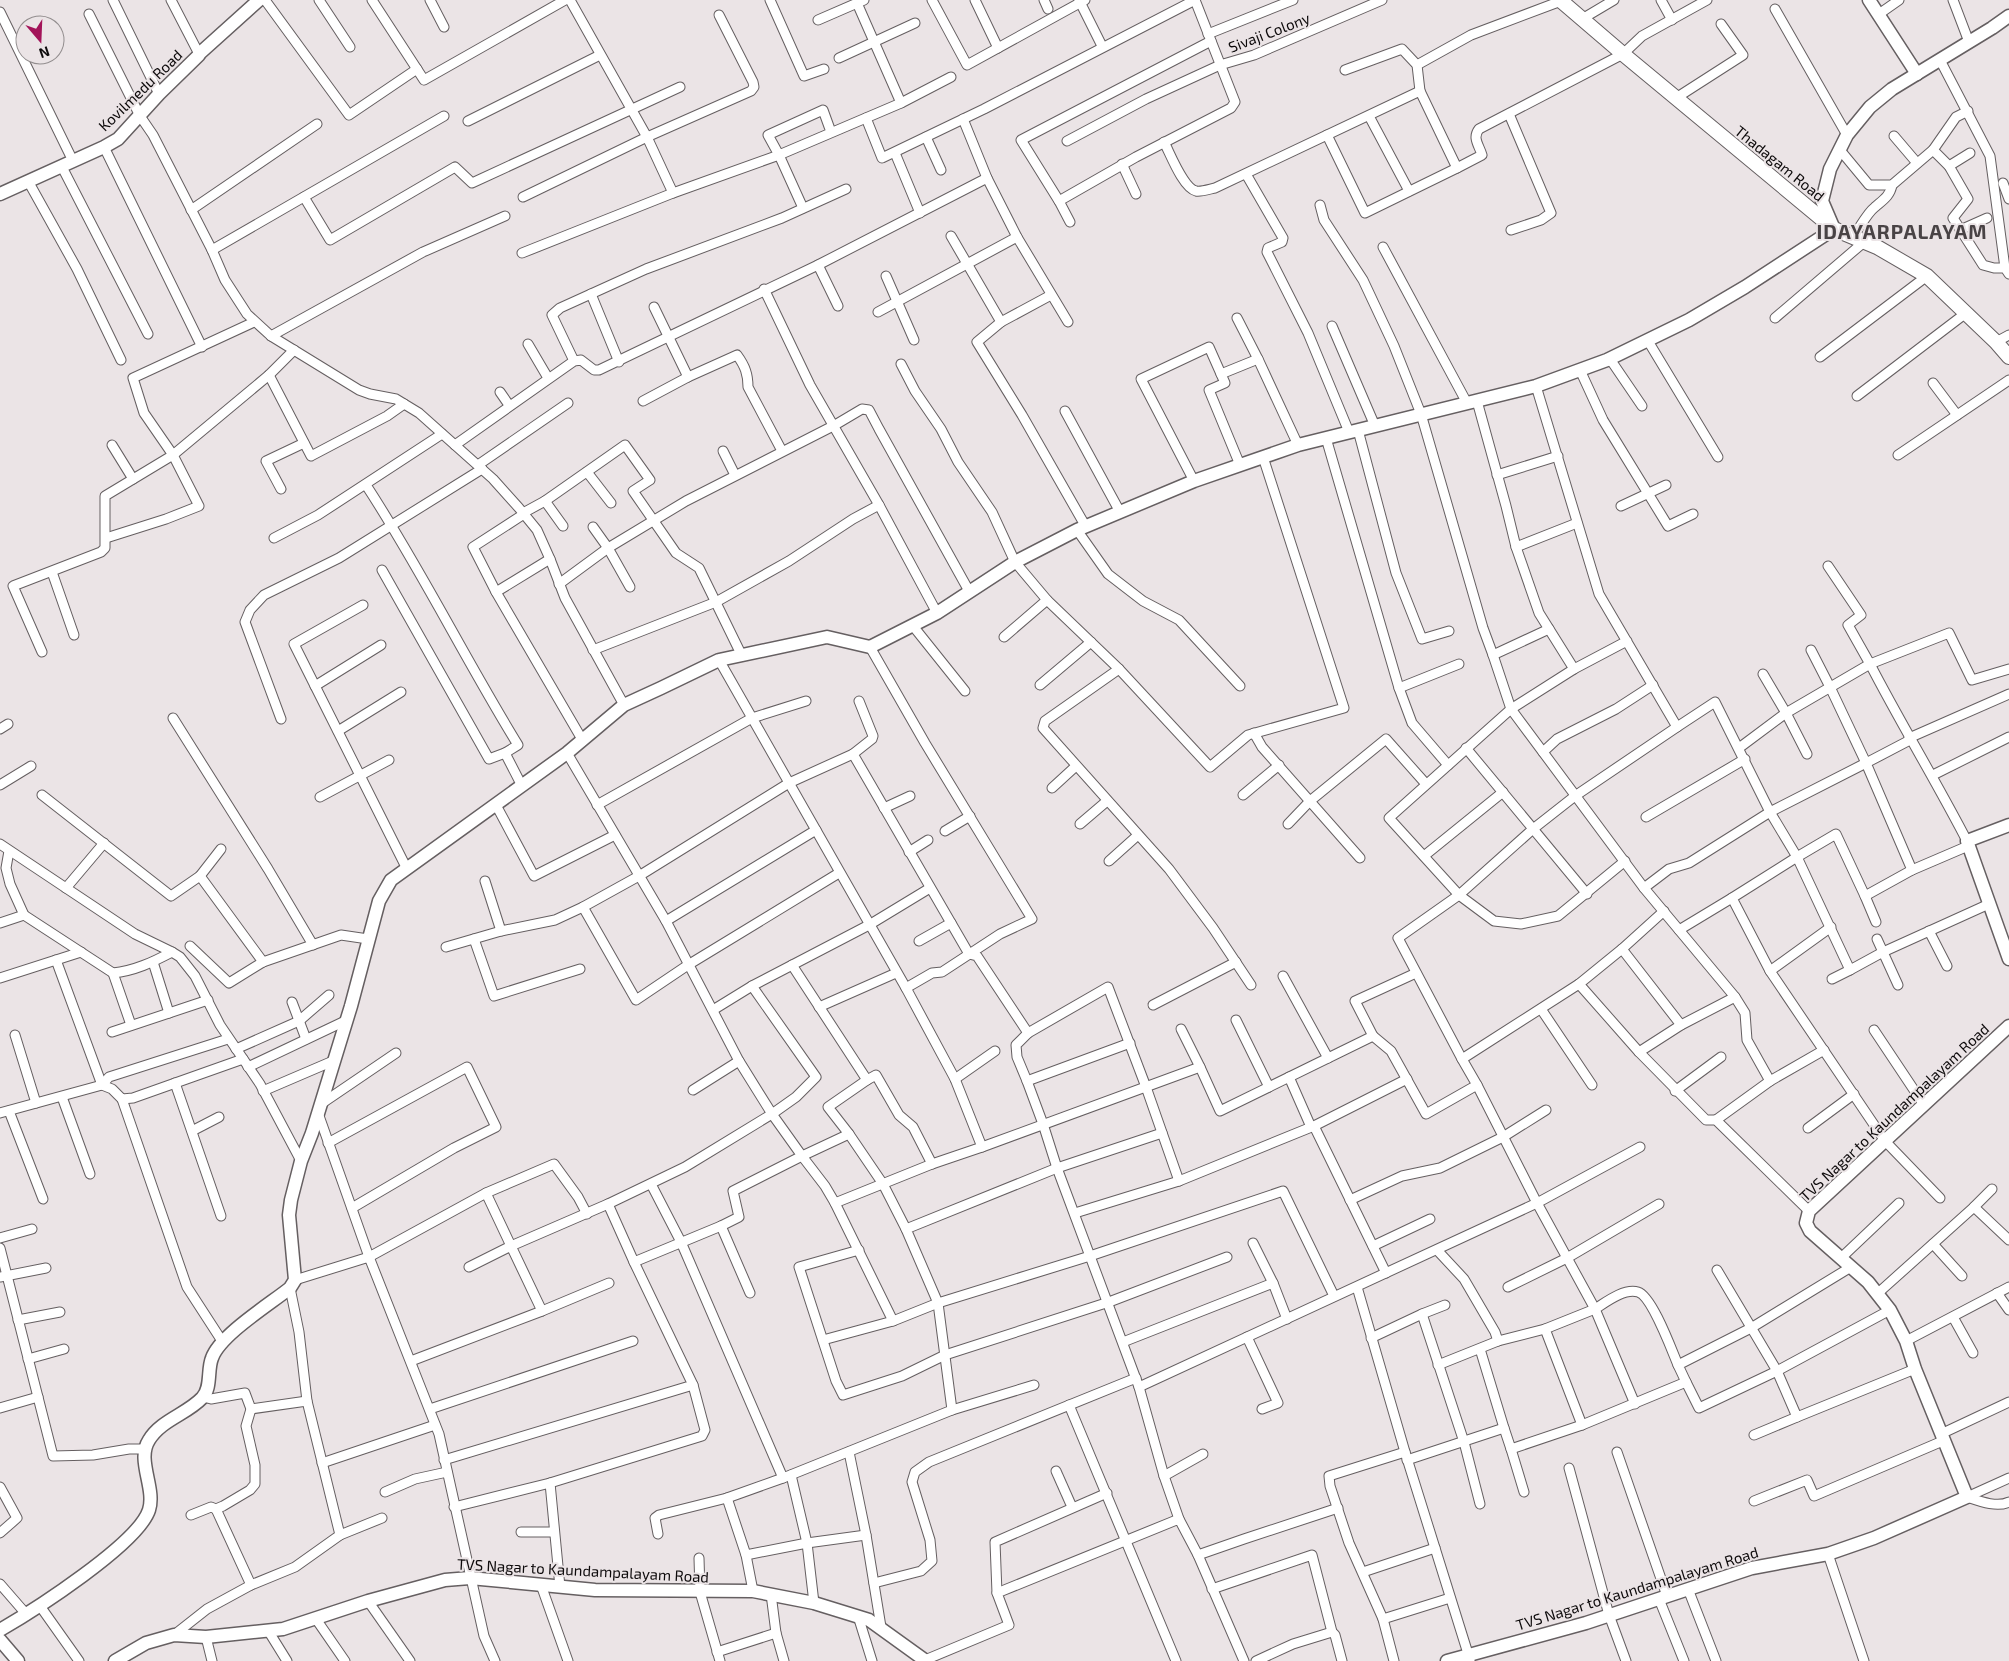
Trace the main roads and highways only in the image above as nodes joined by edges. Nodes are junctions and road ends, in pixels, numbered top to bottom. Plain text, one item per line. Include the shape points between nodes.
1 (259, 0) edge
2 (1561, 0) edge
3 (1869, 0) edge
4 (2008, 21) edge
5 (1917, 74) junction
6 (0, 194) edge
7 (1834, 229) junction
8 (2009, 357) edge
9 (2009, 824) edge
10 (2009, 959) edge
11 (2008, 1029) edge
12 (0, 1630) edge
13 (0, 1640) edge
14 (1469, 1658) edge
15 (18, 1661) edge
16 (115, 1661) edge
17 (925, 1661) edge
18 (1447, 1661) edge

1 - 6 main road, Kovilmedu Road via 199,54 118,139
2 - 7 main road, Thadagam Road
3 - 5 main road
4 - 5 main road
5 - 7 main road via 1870,108 1847,135 1830,169 1822,201
7 - 8 main road, Thadagam Road via 1927,276
7 - 12 main road via 1689,320 1610,359 1536,386 1298,445 1194,481 1081,529 1015,562 937,613 870,647 826,637 718,660 624,705 583,741 391,880 379,901 319,1109 301,1160 289,1215 292,1284 222,1341 212,1358 203,1397 149,1439 145,1449 149,1509 144,1521 117,1550 27,1615
9 - 10 main road via 1968,843
11 - 14 main road, TVS Nagar to Kaundampalayam Road via 1809,1211 1806,1222 1810,1230 1868,1282 1890,1310 1906,1340 1967,1497 1874,1538 1828,1554 1752,1568
13 - 15 main road
14 - 18 main road, TVS Nagar to Kaundampalayam Road
16 - 17 main road, TVS Nagar to Kaundampalayam Road via 146,1643 174,1635 206,1637 269,1632 445,1580 470,1578 588,1589 771,1594 869,1620

